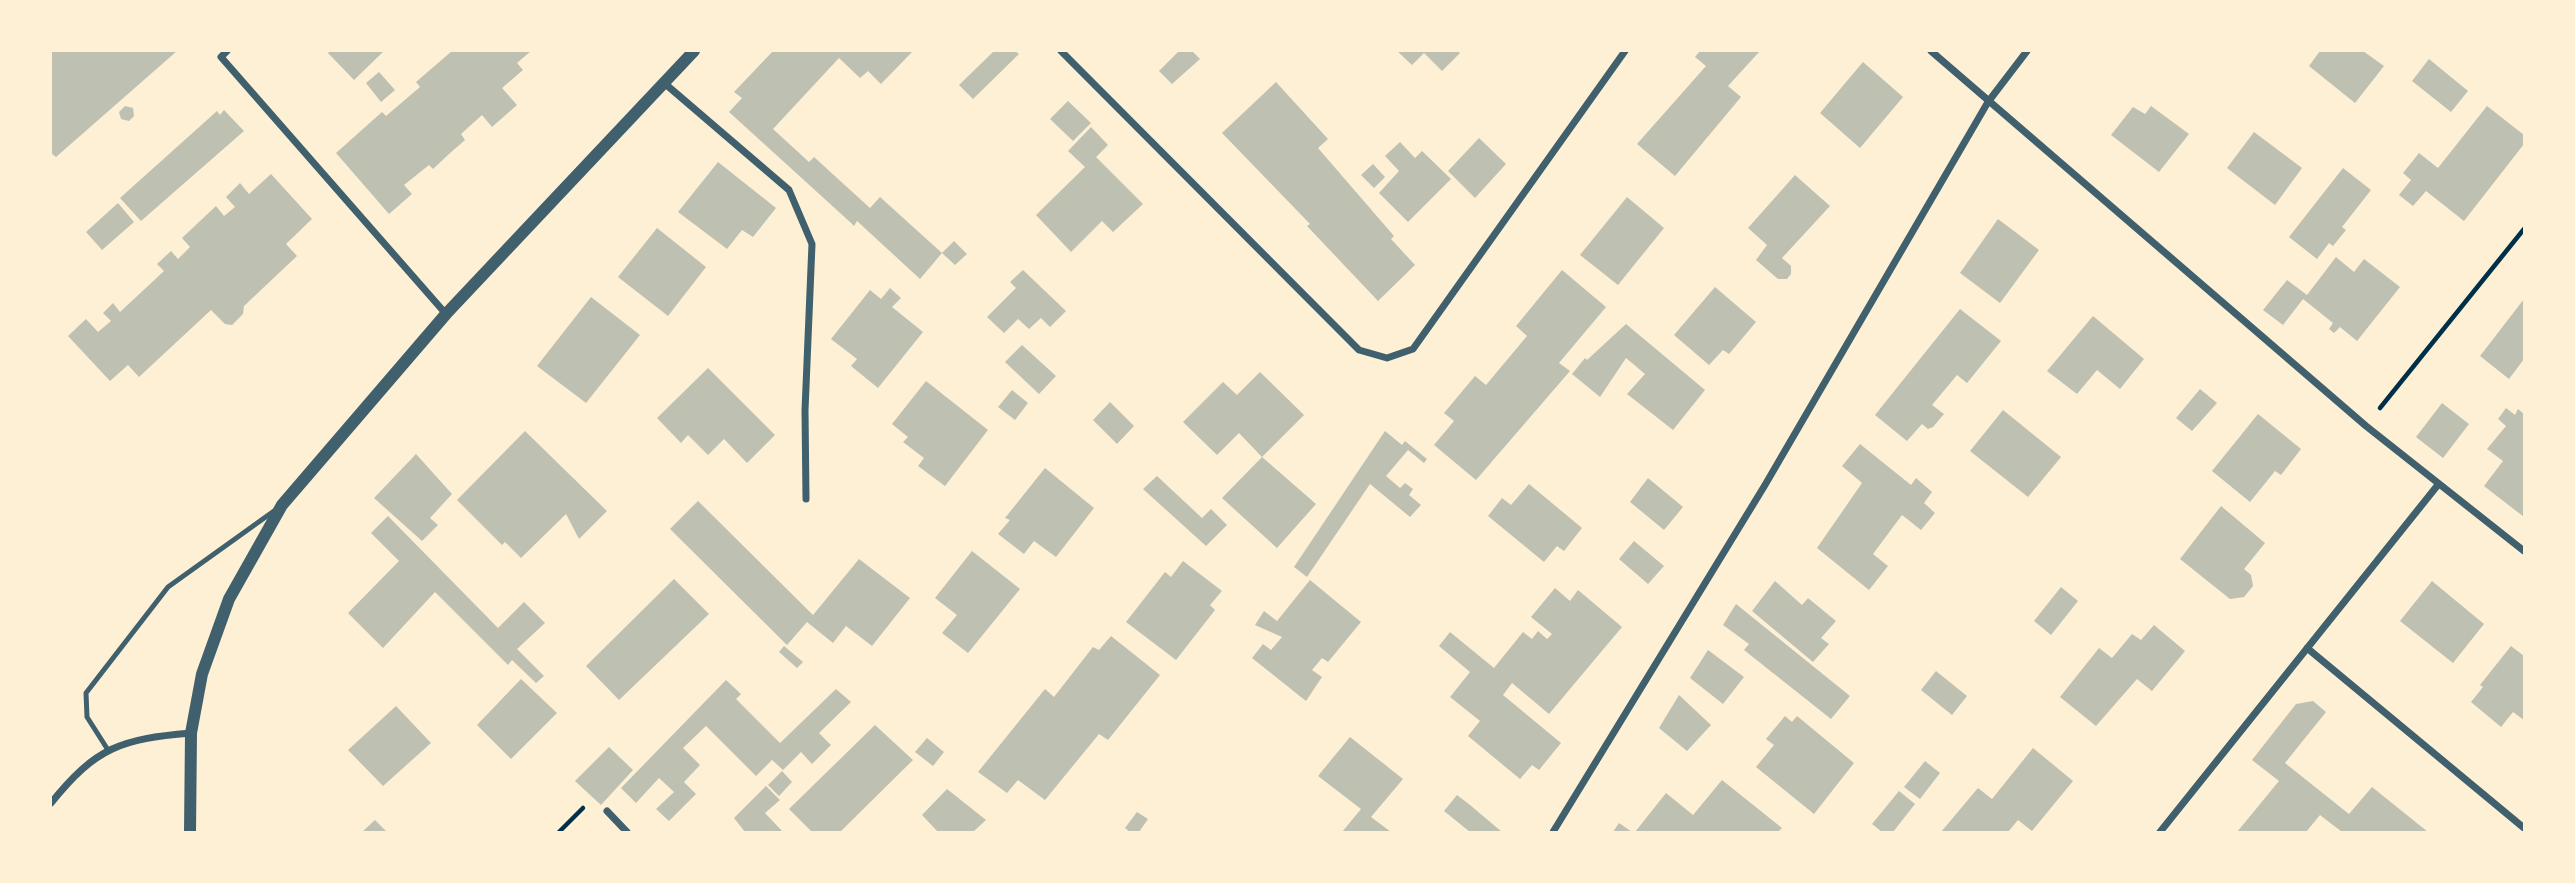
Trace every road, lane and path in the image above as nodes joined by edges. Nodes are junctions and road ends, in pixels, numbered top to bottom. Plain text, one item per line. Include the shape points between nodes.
1 (227, 51) edge
2 (694, 51) edge
3 (1061, 51) edge
4 (1625, 51) edge
5 (1931, 51) edge
6 (2027, 51) edge
7 (663, 81) junction
8 (1988, 102) junction
9 (2524, 229) edge
10 (446, 314) junction
11 (2366, 426) junction
12 (2437, 485) junction
13 (806, 499) dead end
14 (282, 505) junction
15 (2524, 551) edge
16 (2307, 648) junction
17 (191, 733) junction
18 (108, 750) junction
19 (51, 803) edge
20 (607, 811) dead end
21 (2524, 828) edge
22 (190, 832) edge
23 (627, 832) edge
24 (1553, 832) edge
25 (2160, 832) edge

1 - 10 street via 220,57
2 - 7 street
3 - 4 street via 1360,350 1387,358 1413,349
5 - 8 street
6 - 8 street
7 - 10 street
7 - 13 street via 789,190 812,244 804,410
8 - 11 street
8 - 24 street via 1766,485
9 - 11 path
10 - 14 street
11 - 12 street
12 - 15 street
12 - 16 street
14 - 17 street via 229,599 202,674
14 - 18 lane via 168,587 86,693 86,717
16 - 21 street
16 - 25 street
17 - 18 street via 153,736
17 - 22 street
18 - 19 street via 80,767
20 - 23 street

